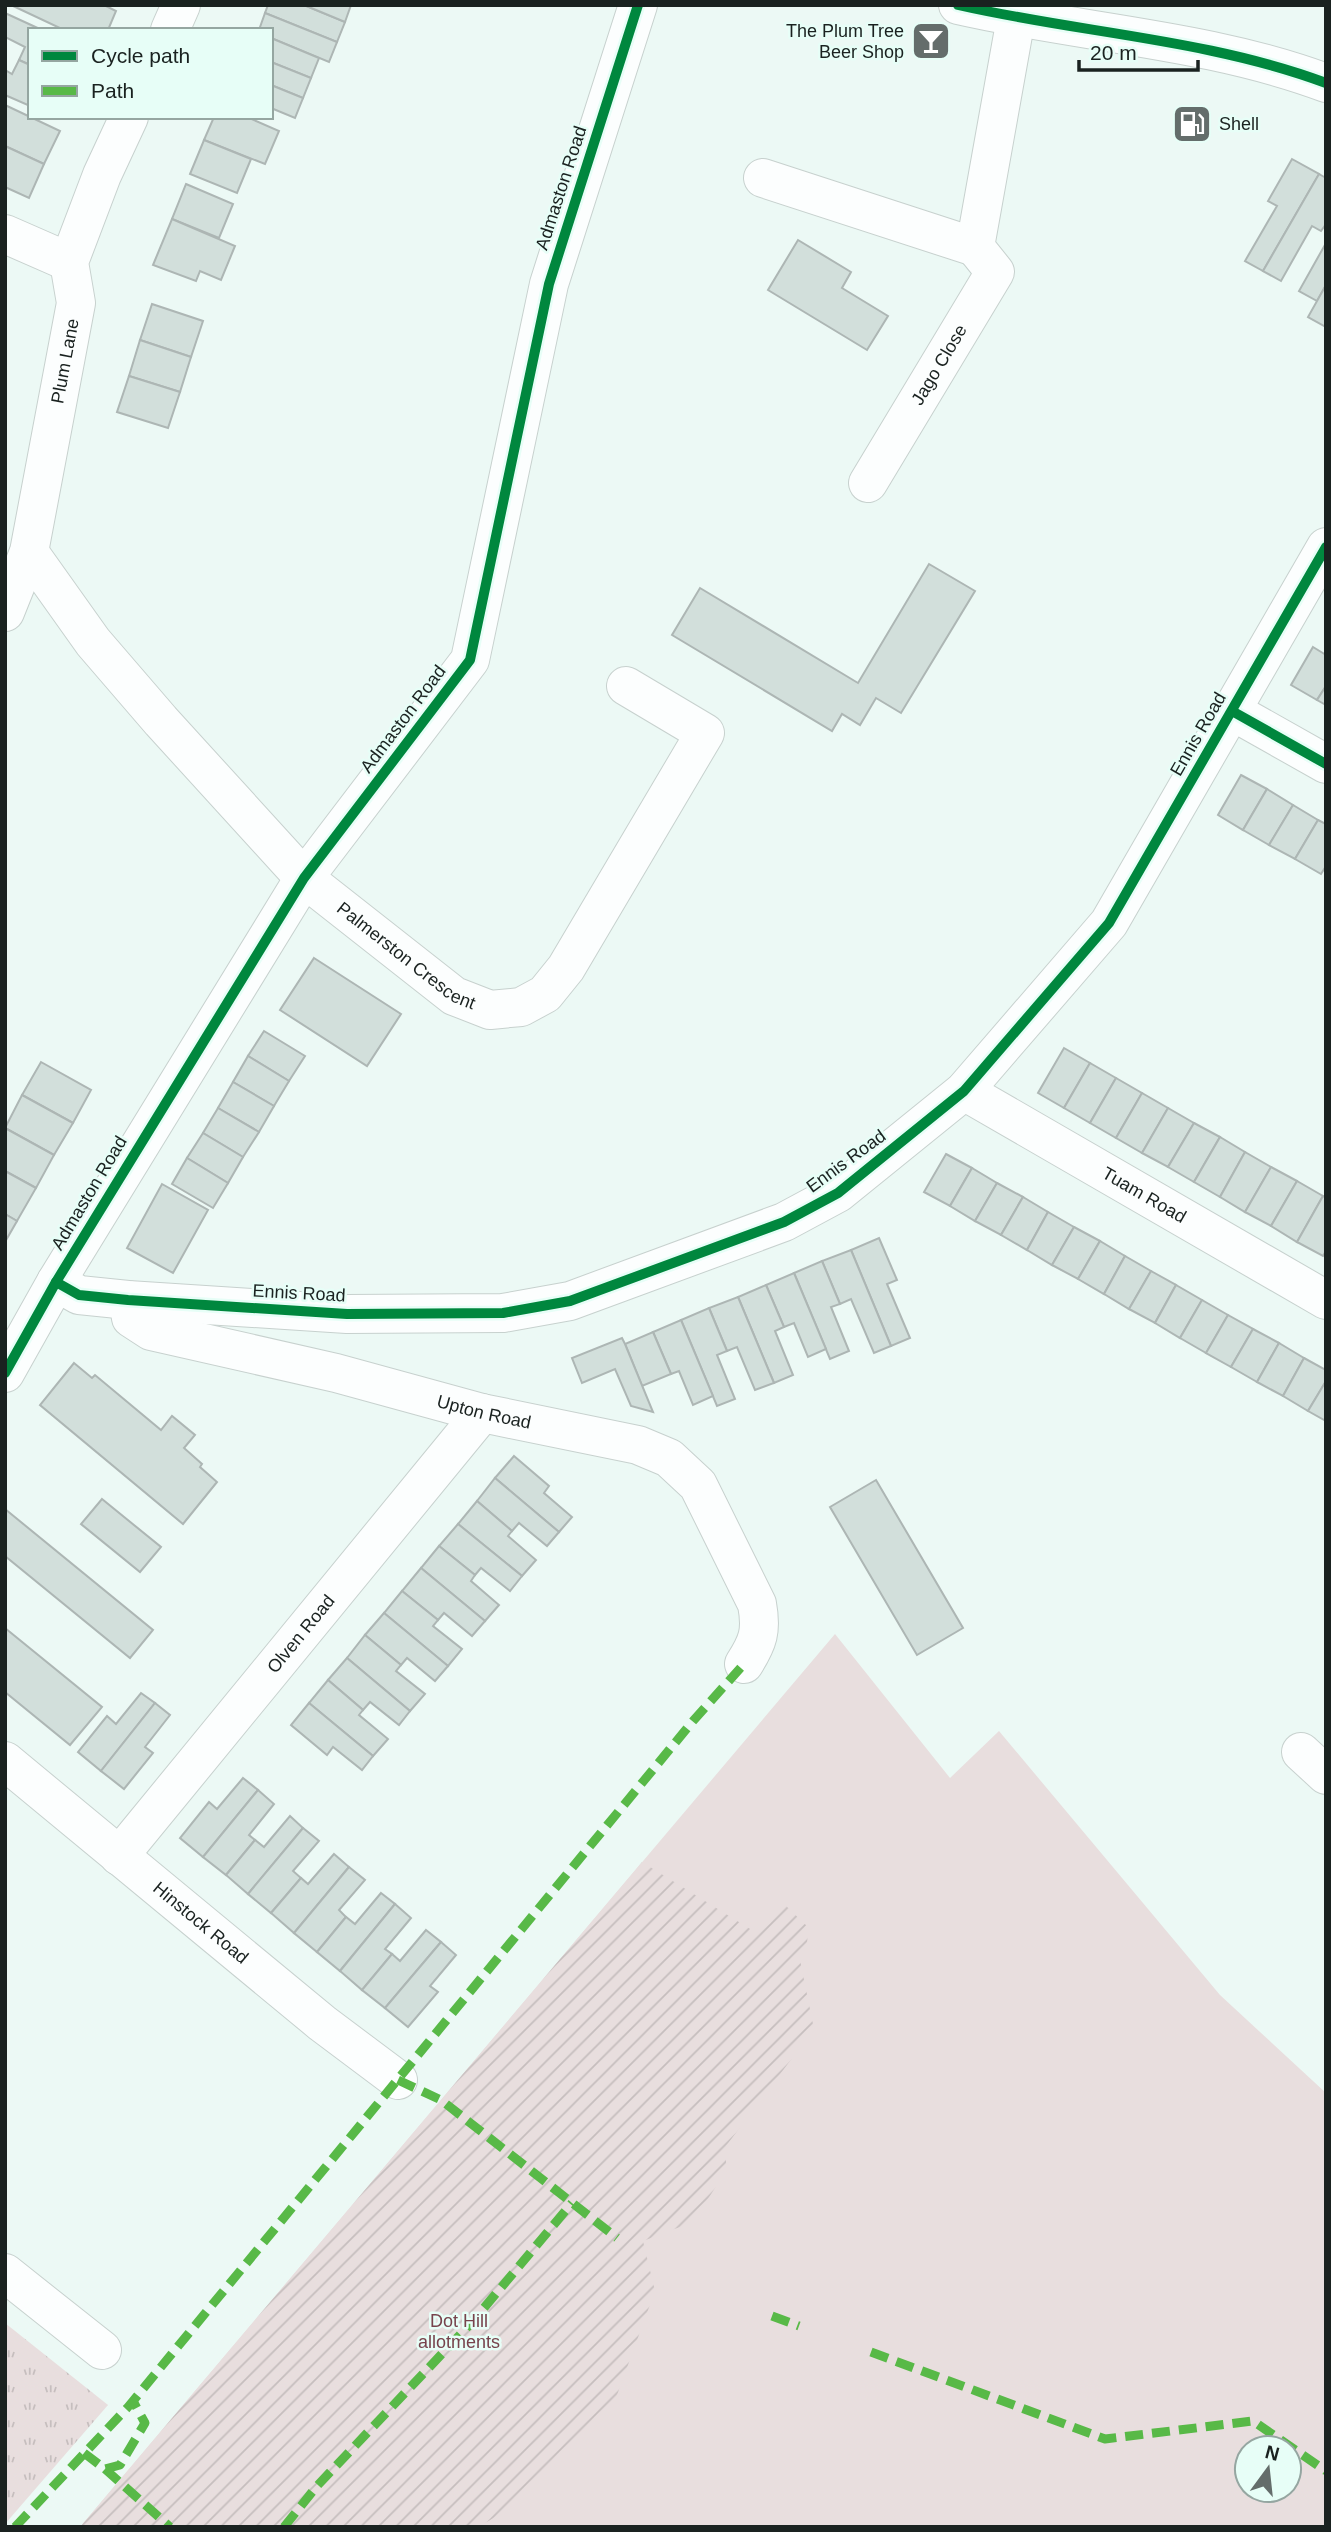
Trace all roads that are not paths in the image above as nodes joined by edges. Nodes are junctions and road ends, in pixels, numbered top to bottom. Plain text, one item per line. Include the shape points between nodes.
1 (181, 5) edge
2 (638, 5) edge
3 (958, 5) edge
4 (1016, 18) junction
5 (171, 28) edge
6 (1326, 83) edge
7 (128, 119) edge
8 (763, 178) dead end
9 (5, 234) edge
10 (975, 247) junction
11 (69, 262) junction
12 (868, 483) dead end
13 (1326, 547) edge
14 (29, 552) junction
15 (5, 612) edge
16 (626, 686) dead end
17 (1232, 711) junction
18 (1326, 764) edge
19 (304, 878) junction
20 (964, 1091) junction
21 (56, 1282) junction
22 (128, 1300) junction
23 (1326, 1300) edge
24 (5, 1373) edge
25 (482, 1413) junction
26 (744, 1664) dead end
27 (5, 1761) edge
28 (119, 1856) junction
29 (398, 2080) dead end
30 (5, 2273) edge
31 (102, 2350) dead end

1 - 5 street
2 - 19 street, Admaston Road via 549,284 470,660
3 - 4 street
4 - 6 street via 1241,56
4 - 10 street
7 - 11 street
8 - 10 street
9 - 11 street
10 - 12 street, Jago Close via 995,272
11 - 14 street, Plum Lane via 76,303
13 - 17 street, Ennis Road
14 - 15 street, Plum Lane
14 - 19 street, Palmerston Crescent via 93,642
16 - 19 street, Palmerston Crescent via 705,733 566,968 544,994 521,1007 490,1010 454,996
17 - 18 street
17 - 20 street, Ennis Road via 1110,923
19 - 21 street, Admaston Road
20 - 22 street, Ennis Road via 838,1193 785,1223 570,1301 503,1313 347,1314
20 - 23 street, Tuam Road
21 - 22 street, Ennis Road via 79,1295
21 - 24 street, Admaston Road
22 - 25 street, Upton Road via 131,1318 151,1331 336,1373
25 - 26 street, Upton Road via 638,1445 669,1458 698,1485 757,1604 761,1624
25 - 28 street, Olven Road
27 - 28 street, Hinstock Road
28 - 29 street, Hinstock Road
30 - 31 street

